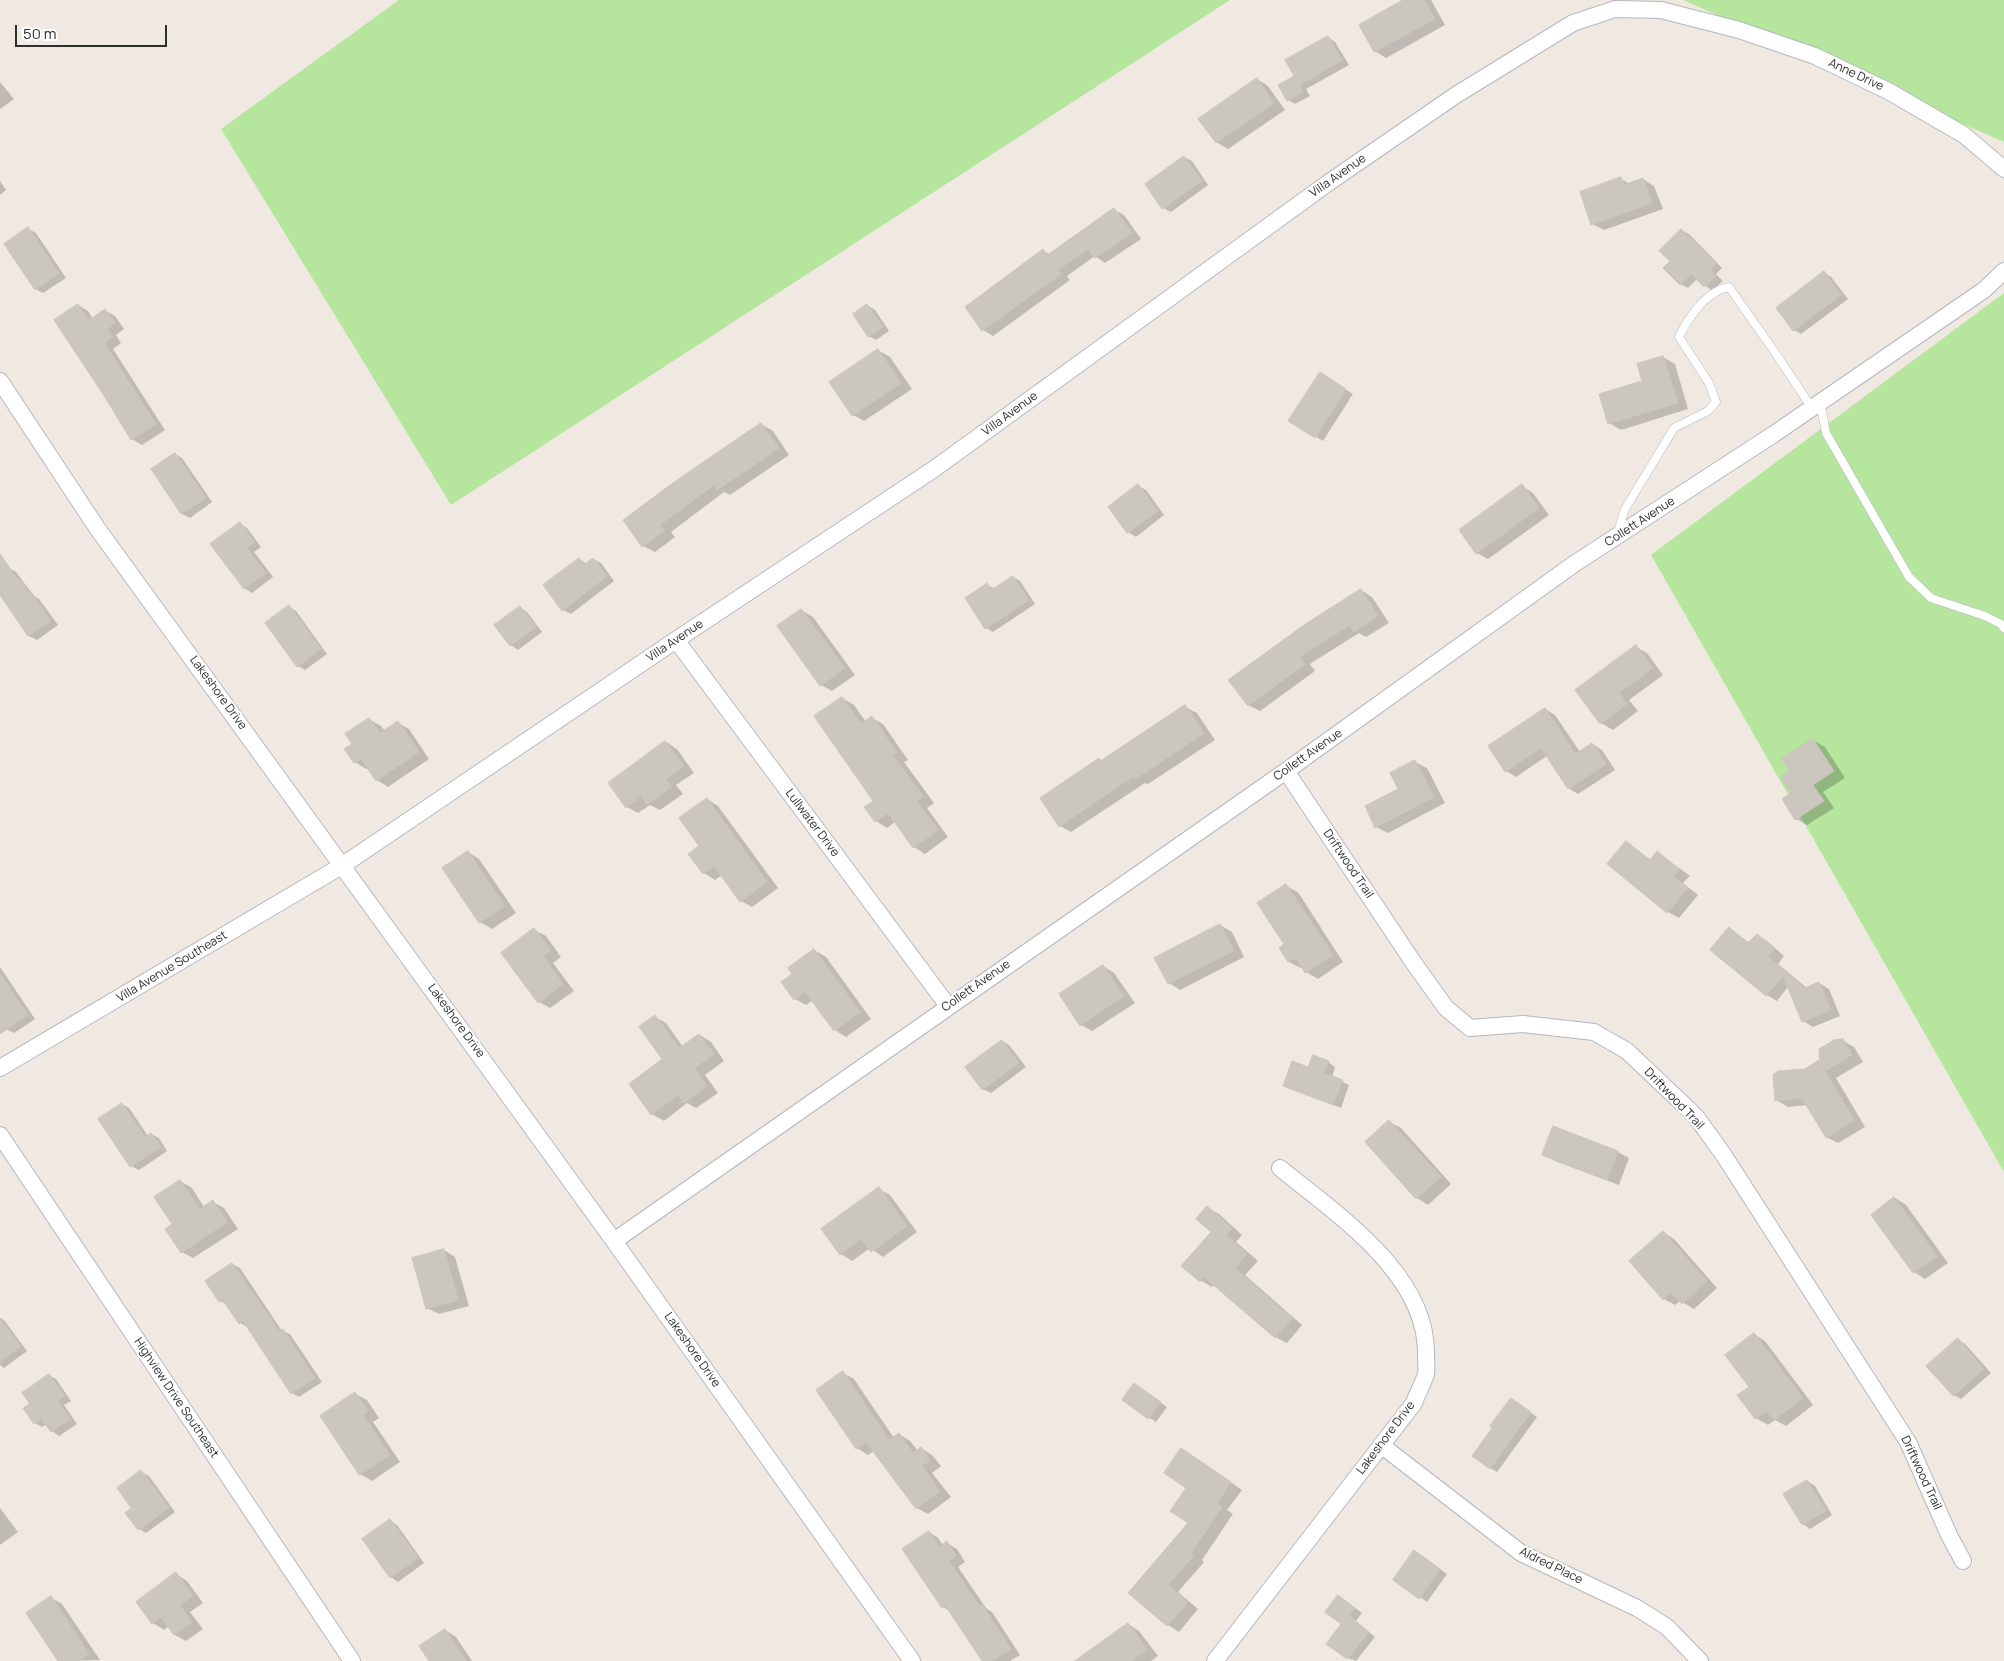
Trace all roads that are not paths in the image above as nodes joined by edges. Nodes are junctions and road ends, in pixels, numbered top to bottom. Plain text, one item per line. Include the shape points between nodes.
1 (1690, 18) joint
2 (2004, 169) edge
3 (2004, 271) edge
4 (0, 381) edge
5 (1816, 405) junction
6 (1617, 537) junction
7 (2004, 628) edge
8 (676, 640) junction
9 (1286, 771) junction
10 (343, 865) junction
11 (948, 1006) junction
12 (0, 1068) edge
13 (0, 1135) edge
14 (1280, 1168) dead end
15 (614, 1241) junction
16 (1381, 1445) junction
17 (1963, 1561) dead end
18 (352, 1661) edge
19 (912, 1661) edge
20 (1215, 1661) edge
21 (1700, 1661) edge

1 - 2 street, Anne Drive via 1739,30 1815,56 1890,92 1964,135
1 - 8 street, Villa Avenue via 1660,10 1615,9 1573,24 1456,95 1328,183 934,469
3 - 5 street, Collett Avenue via 1984,290
4 - 10 street, Lakeshore Drive via 97,528
5 - 6 street, Collett Avenue
5 - 6 lane via 1729,288 1718,289 1685,324 1679,337 1709,383 1716,402 1708,411 1674,428 1625,509
5 - 7 lane via 1826,433 1909,576 1930,598 1985,616
6 - 9 street, Collett Avenue via 1574,564
8 - 10 street, Villa Avenue
8 - 11 street, Lullwater Drive
9 - 11 street, Collett Avenue
9 - 17 street, Driftwood Trail via 1446,1008 1470,1028 1523,1024 1594,1032 1627,1051 1697,1118 1908,1442
10 - 12 street, Villa Avenue Southeast
10 - 15 street, Lakeshore Drive
11 - 15 street, Collett Avenue
13 - 18 street, Highview Drive Southeast
14 - 16 street, Lakeshore Drive via 1352,1227 1395,1271 1414,1299 1426,1339 1426,1374 1414,1403
15 - 19 street, Lakeshore Drive
16 - 20 street, Lakeshore Drive
16 - 21 street, Aldred Place via 1521,1553 1636,1608 1667,1627

